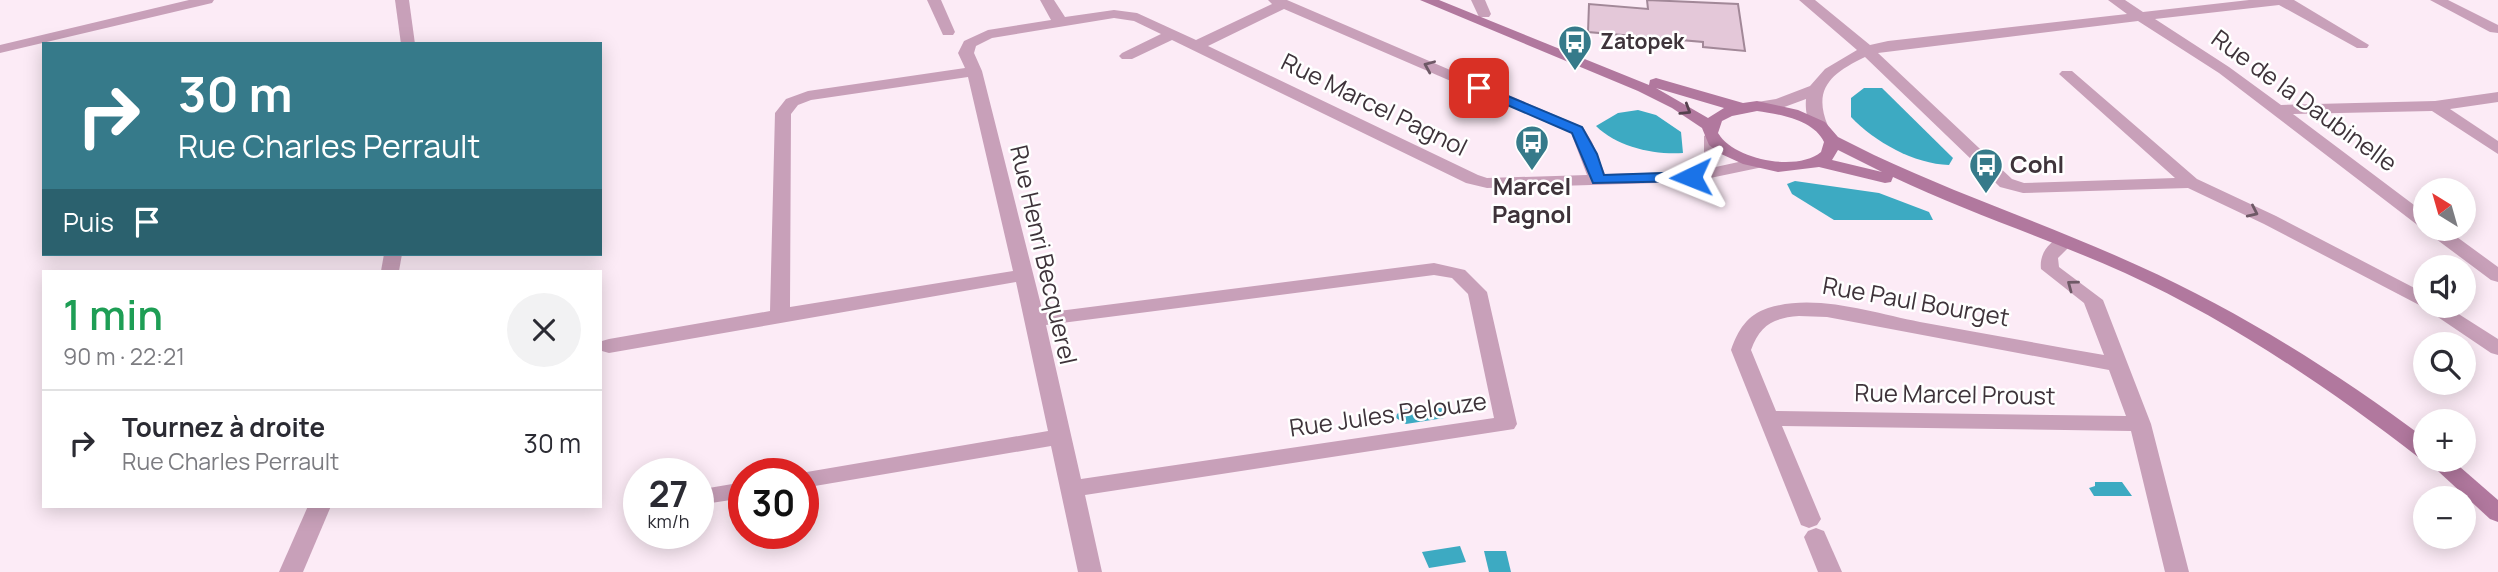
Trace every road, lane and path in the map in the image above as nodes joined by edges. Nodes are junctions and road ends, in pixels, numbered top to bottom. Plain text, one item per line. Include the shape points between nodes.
1 (207, 0) edge
2 (402, 0) edge
3 (934, 0) edge
4 (1046, 0) edge
5 (1427, 0) edge
6 (1449, 0) edge
7 (1806, 0) edge
8 (2115, 0) edge
9 (2287, 0) edge
10 (2437, 0) edge
11 (2282, 1) edge
12 (1279, 2) edge
13 (1481, 7) edge
14 (2141, 17) junction
15 (1060, 22) junction
16 (2495, 29) dead end
17 (948, 32) dead end
18 (1171, 35) junction
19 (408, 42) edge
20 (2362, 45) dead end
21 (1195, 46) junction
22 (0, 49) edge
23 (1866, 50) junction
24 (1127, 56) dead end
25 (974, 71) junction
26 (2067, 74) dead end
27 (1814, 90) junction
28 (2498, 97) edge
29 (1757, 106) junction
30 (2435, 106) junction
31 (1739, 107) junction
32 (2279, 110) junction
33 (1711, 131) junction
34 (1825, 133) junction
35 (2498, 149) edge
36 (1818, 162) junction
37 (1757, 163) junction
38 (1691, 177) junction
39 (1598, 180) junction
40 (2191, 183) junction
41 (1938, 192) junction
42 (2413, 213) edge
43 (2065, 242) junction
44 (2452, 242) edge
45 (1024, 275) junction
46 (2498, 276) edge
47 (2413, 295) edge
48 (780, 315) junction
49 (2451, 318) edge
50 (1035, 320) junction
51 (609, 346) dead end
52 (2498, 348) edge
53 (2116, 364) junction
54 (1770, 418) junction
55 (2140, 424) junction
56 (1060, 438) junction
57 (2413, 442) edge
58 (2451, 472) edge
59 (819, 477) edge
60 (1071, 488) junction
61 (318, 508) edge
62 (2498, 513) edge
63 (290, 572) edge
64 (1090, 572) edge
65 (1830, 572) edge
66 (2177, 572) edge

1 - 22 street
2 - 19 street
3 - 17 street
4 - 15 street
5 -> 33 main road via 1644,88 1678,105
6 - 13 main road
7 - 23 street
8 - 14 street, Rue de la Daubinelle
9 - 11 street
10 - 16 street
11 - 14 street
11 - 20 street
12 - 21 street
39 -> 12 street via 1577,130
13 - 31 main road via 1653,82
14 - 23 street
14 - 32 street, Rue de la Daubinelle
15 - 18 street, Rue Marcel Pagnol via 1114,14 1136,17
15 - 25 street, Rue Henri Becquerel via 977,38 966,53
18 - 21 street, Rue Marcel Pagnol
18 - 24 street
21 - 39 street, Rue Marcel Pagnol via 1472,179 1487,183
23 - 27 street via 1836,68
23 - 40 street via 2006,183 2024,188
25 - 45 street, Rue Henri Becquerel
25 - 48 street via 808,96 792,102 783,113
26 - 40 street
27 - 29 street via 1779,104
27 - 34 street via 1812,113
28 - 30 street
29 - 31 main road
29 - 34 main road via 1792,112
30 - 32 street
30 - 35 street
31 - 33 main road via 1714,117
32 - 42 street, Rue de la Daubinelle
33 - 37 main road via 1729,152
33 - 38 street via 1712,157
34 - 36 main road via 1831,149
34 - 41 main road
36 - 37 main road via 1790,167
36 - 41 main road
37 - 38 street, Rue Marcel Pagnol
38 - 39 street, Rue Marcel Pagnol
40 -> 47 street
41 - 43 main road
53 -> 43 street via 2093,300 2050,269 2049,257
43 - 57 main road via 2174,289 2248,328
44 - 46 street
45 - 48 street
45 - 50 street, Rue Henri Becquerel
48 - 51 street
49 - 52 street
50 - 56 street, Rue Henri Becquerel
50 - 60 street, Rue Jules Pelouze via 1434,269 1458,274 1477,292 1506,424
53 - 54 street, Rue Paul Bourget via 1827,311 1792,309 1764,317 1745,331 1741,350
53 - 55 street
54 - 55 street, Rue Marcel Proust
54 - 65 street, Rue Paul Bourget
55 - 66 street
56 - 59 street
56 - 60 street, Rue Henri Becquerel
58 - 62 main road
60 - 64 street, Rue Henri Becquerel
61 - 63 street

